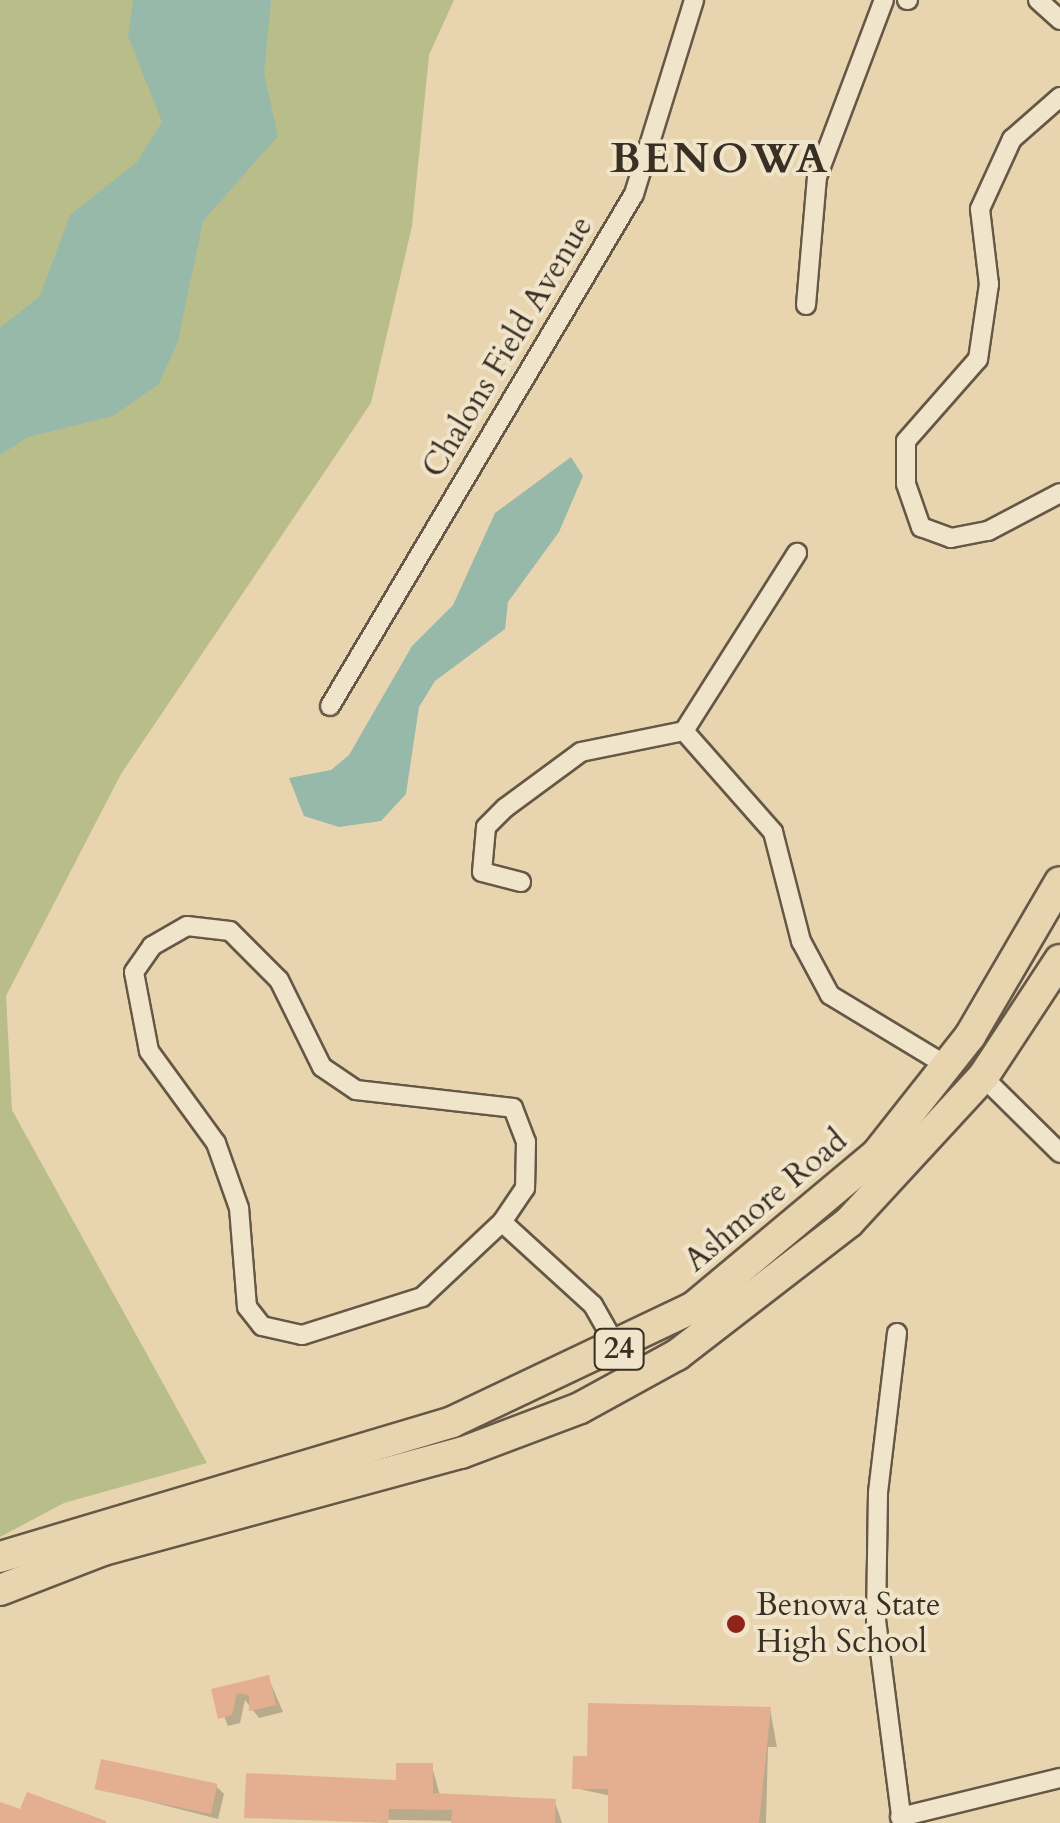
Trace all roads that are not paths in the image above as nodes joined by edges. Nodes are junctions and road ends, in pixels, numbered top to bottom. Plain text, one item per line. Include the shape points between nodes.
1 (694, 0) edge
2 (884, 0) edge
3 (1038, 0) edge
4 (1060, 20) edge
5 (1060, 97) edge
6 (806, 305) dead end
7 (1060, 492) edge
8 (797, 553) dead end
9 (330, 706) dead end
10 (684, 731) junction
11 (521, 882) dead end
12 (1060, 882) edge
13 (1060, 960) edge
14 (949, 1067) junction
15 (983, 1076) junction
16 (1060, 1153) edge
17 (502, 1222) junction
18 (897, 1334) dead end
19 (618, 1350) junction
20 (0, 1557) edge
21 (0, 1590) edge
22 (1060, 1778) edge
23 (901, 1820) edge

1 - 9 street, Chalons Field Avenue via 634,194
2 - 6 street via 817,177
3 - 4 street
5 - 7 street via 1012,139 992,174 980,209 988,327 959,387 924,410 906,442 906,484 921,527 951,538 988,530
8 - 10 street
10 - 11 street via 581,752 505,808 486,827 482,872
10 - 14 street via 773,832 801,941 830,995
12 - 14 main road, Ashmore Road / 24
13 - 15 main road, Ashmore Road / 24
14 - 19 main road, Ashmore Road / 24 via 812,1217 738,1278
15 - 16 street
15 - 21 main road, Ashmore Road / 24 via 850,1222 770,1291 580,1408 461,1453 103,1550
17 - 17 street via 525,1188 526,1142 513,1108 356,1090 322,1067 279,980 230,930 187,926 152,946 134,972 149,1051 216,1143 239,1208 247,1307 262,1326 302,1335 422,1296
17 - 19 street via 593,1305
18 - 23 street via 878,1493 876,1620
19 - 20 main road, Ashmore Road / 24 via 452,1422
22 - 23 street

